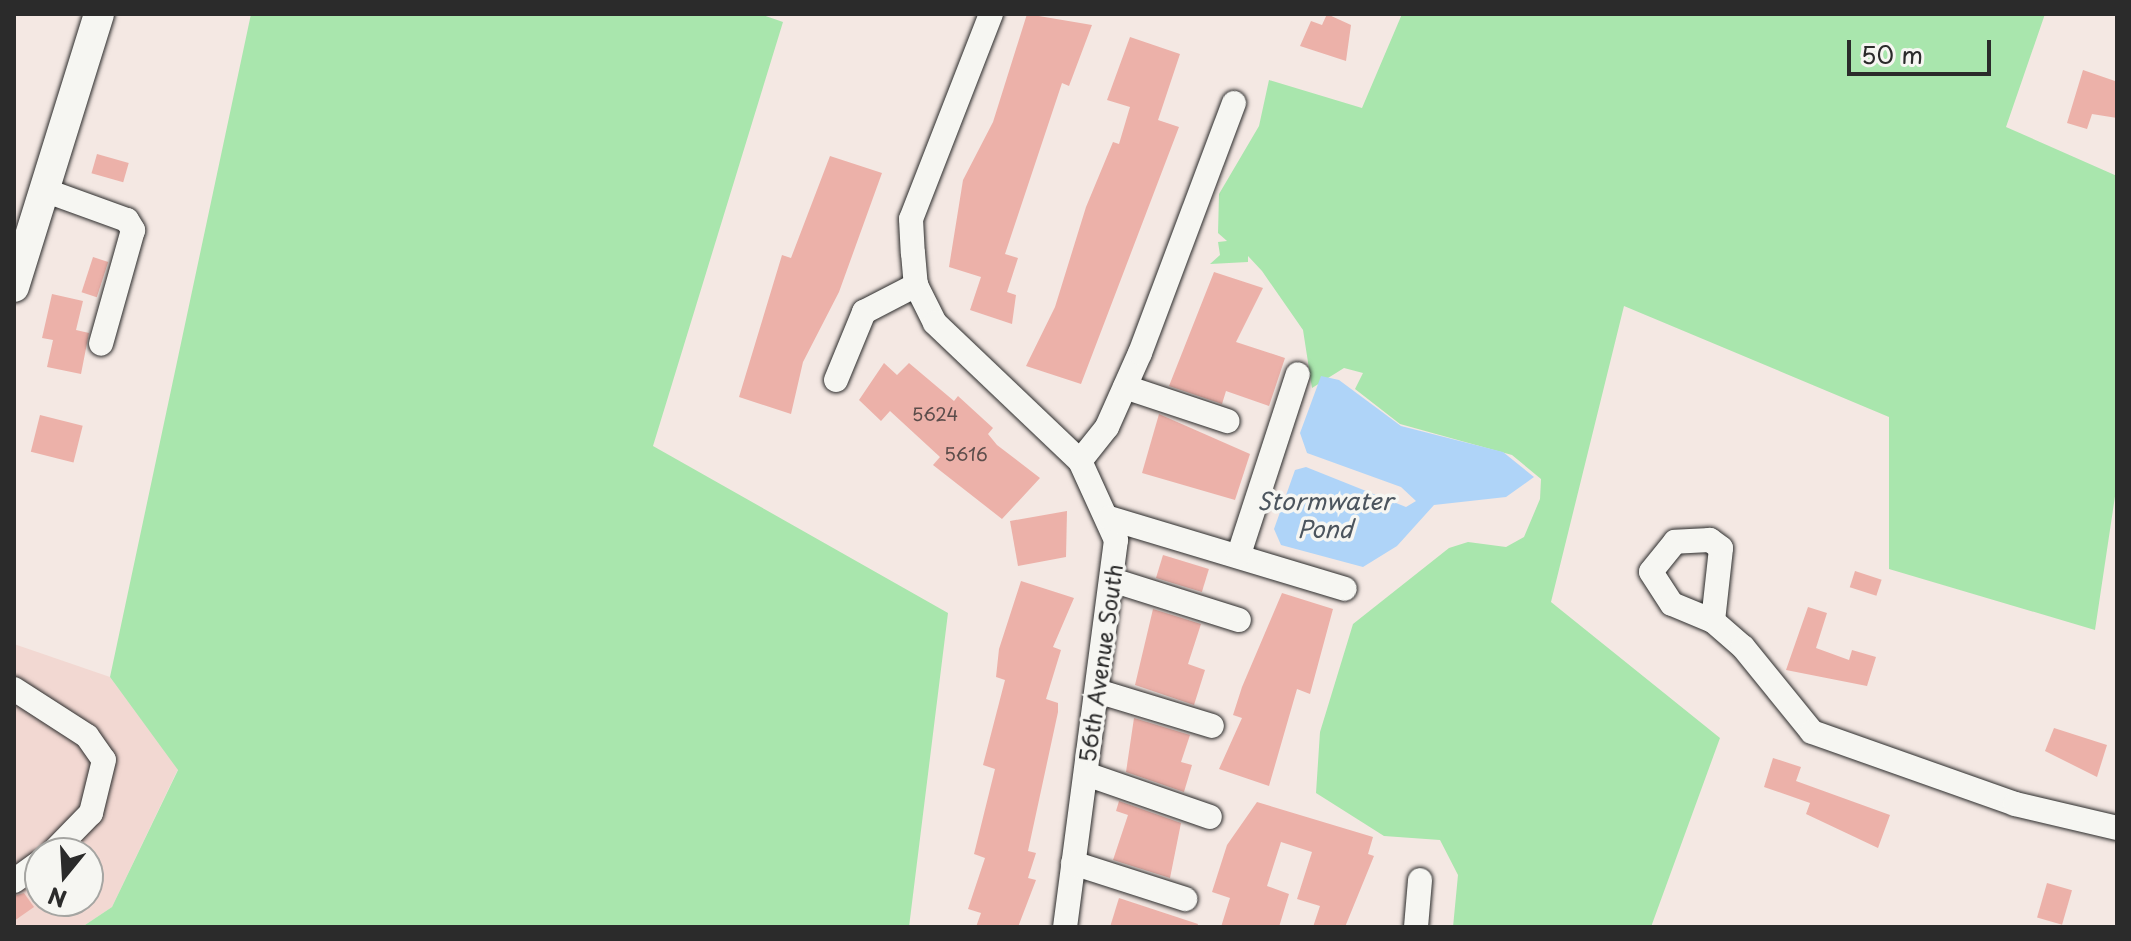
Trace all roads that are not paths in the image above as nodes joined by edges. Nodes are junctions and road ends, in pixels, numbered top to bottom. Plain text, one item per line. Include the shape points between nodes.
1 (99, 14) edge
2 (991, 14) edge
3 (1234, 103) dead end
4 (44, 190) junction
5 (916, 285) junction
6 (14, 287) edge
7 (101, 344) dead end
8 (1298, 374) dead end
9 (836, 380) dead end
10 (1125, 387) junction
11 (1227, 421) dead end
12 (1080, 461) junction
13 (1109, 518) junction
14 (1239, 554) junction
15 (1112, 580) junction
16 (1345, 589) dead end
17 (1239, 620) dead end
18 (1713, 621) dead end
19 (14, 689) edge
20 (1097, 691) junction
21 (1212, 726) dead end
22 (1086, 774) junction
23 (1210, 817) dead end
24 (2117, 828) edge
25 (68, 837) edge
26 (1073, 863) junction
27 (1420, 880) dead end
28 (1185, 899) dead end
29 (1065, 927) edge
30 (1416, 927) edge

1 - 4 main road
2 - 5 street via 911,219
3 - 10 street
4 - 6 main road
4 - 7 street via 127,220 133,230
5 - 9 street via 864,312
5 - 12 street, 56th Avenue South via 935,323
8 - 14 street
10 - 11 street
10 - 12 street
12 - 13 street, 56th Avenue South
13 - 14 street
13 - 15 street, 56th Avenue South
14 - 16 street
15 - 17 street
15 - 20 street, 56th Avenue South
18 - 24 street via 1812,732 2015,804
19 - 25 street via 87,736 104,760 91,813
20 - 21 street
20 - 22 street, 56th Avenue South
22 - 23 street
22 - 26 street, 56th Avenue South
26 - 28 street
26 - 29 street, 56th Avenue South
27 - 30 street

